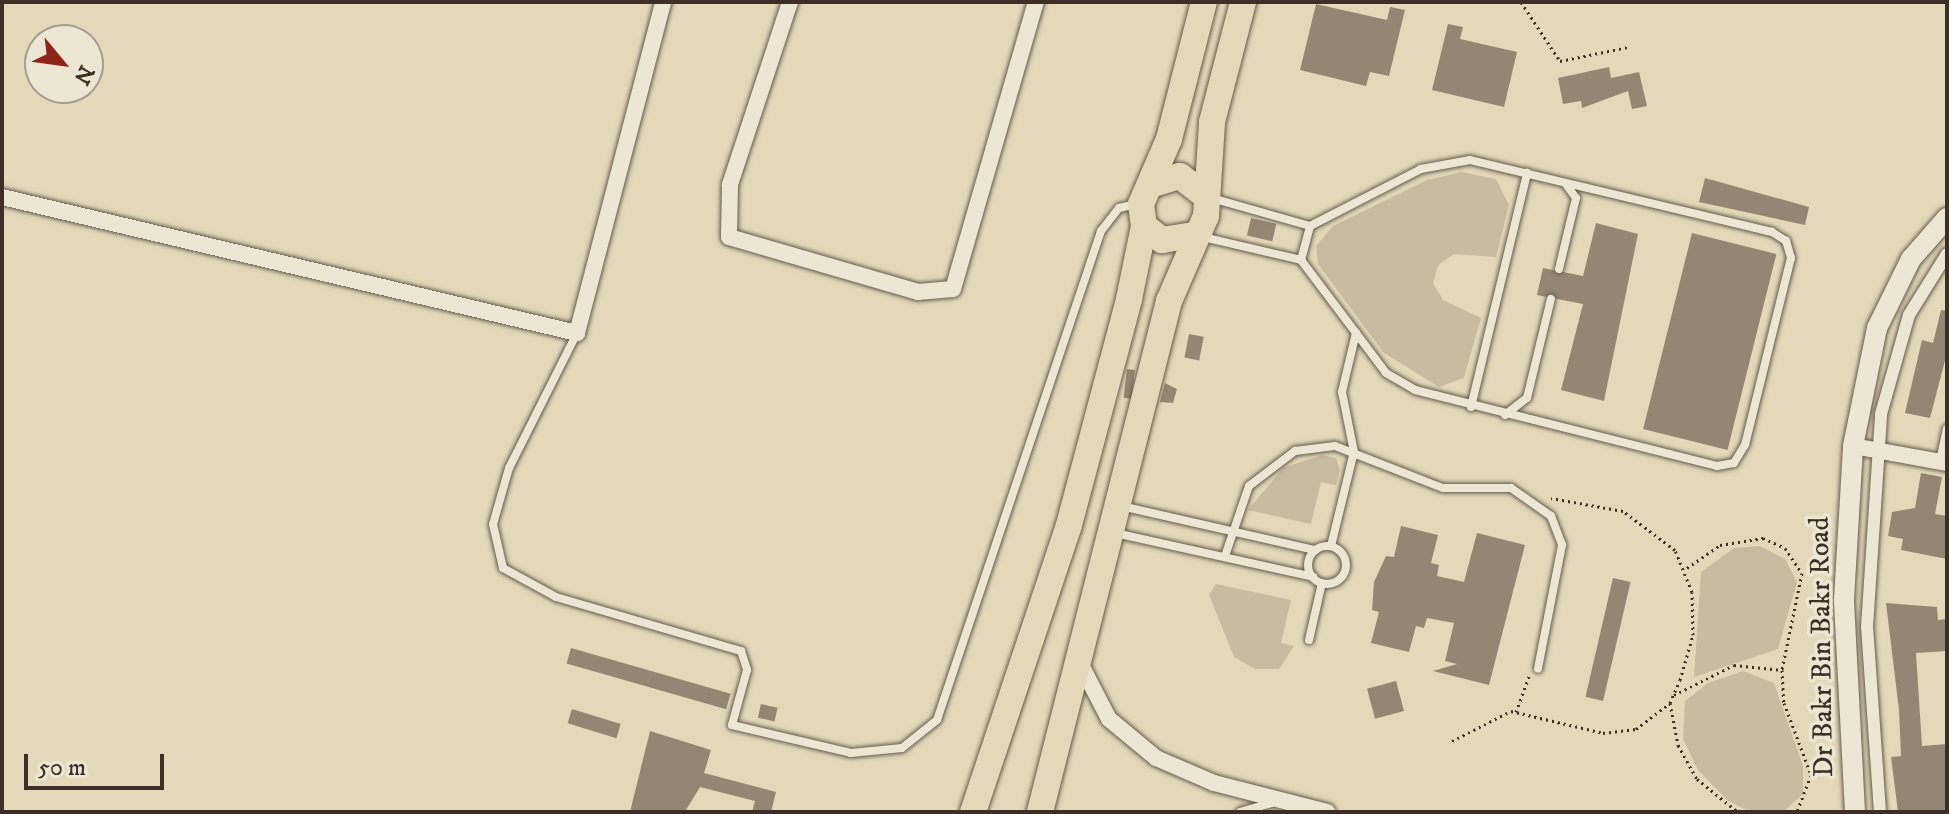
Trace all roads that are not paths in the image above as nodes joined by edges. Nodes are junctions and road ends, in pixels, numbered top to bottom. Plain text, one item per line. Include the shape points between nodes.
1 (663, 2) edge
2 (790, 2) edge
3 (1036, 2) edge
4 (1204, 2) edge
5 (1243, 2) edge
6 (1527, 173) junction
7 (1564, 182) junction
8 (1204, 195) junction
9 (2, 197) edge
10 (1145, 205) junction
11 (1947, 218) edge
12 (1310, 226) junction
13 (1195, 235) junction
14 (1947, 254) edge
15 (1301, 260) junction
16 (1559, 269) dead end
17 (1551, 299) dead end
18 (577, 333) junction
19 (1356, 333) junction
20 (1471, 407) junction
21 (1505, 415) junction
22 (1947, 429) edge
23 (1853, 446) junction
24 (1878, 450) junction
25 (1354, 452) junction
26 (1944, 462) edge
27 (1116, 505) junction
28 (1231, 530) junction
29 (1110, 532) junction
30 (1331, 546) junction
31 (1315, 550) junction
32 (1225, 556) junction
33 (1313, 577) junction
34 (1322, 583) junction
35 (1309, 640) dead end
36 (1080, 646) junction
37 (1538, 669) road end
38 (1292, 803) junction
39 (974, 808) edge
40 (1040, 812) edge
41 (1240, 812) edge
42 (1327, 812) edge
43 (1855, 812) edge
44 (1880, 812) edge

1 - 18 street
2 - 3 street via 730,185 729,237 918,292 953,289
4 - 10 main road
5 - 8 main road via 1212,122
6 - 7 lane
6 - 12 lane via 1470,160 1437,163
6 - 20 lane
7 - 16 lane via 1576,198
7 - 21 lane via 1786,241 1791,258 1745,445 1734,463 1717,466
8 - 10 main road via 1180,176
8 - 12 lane
8 - 13 main road via 1206,216
9 - 18 street
10 - 13 main road via 1162,240
10 - 18 lane via 1119,208 1101,231 937,720 902,748 851,753 732,725 747,670 741,651 556,597 503,568 493,524 509,468
10 - 39 main road via 1057,566
11 - 23 street, Dr Bakr Bin Bakr Road via 1911,259 1877,328
12 - 15 lane
13 - 15 lane
13 - 27 main road via 1169,301
14 - 24 street via 1909,315
15 - 19 lane
17 - 21 lane via 1527,398
19 - 20 lane via 1401,384
19 - 25 lane via 1342,392
20 - 21 lane
22 - 26 lane
23 - 24 street
23 - 43 street, Dr Bakr Bin Bakr Road via 1844,599
24 - 26 street
24 - 44 street via 1867,627
25 - 28 lane via 1316,447 1277,460 1249,486
25 - 30 lane
25 - 37 lane via 1427,485 1499,487 1531,497 1551,516 1562,545
27 - 28 lane
27 - 29 main road
28 - 31 lane
28 - 32 lane
29 - 32 lane
29 - 36 main road
30 - 31 lane
30 - 34 lane via 1346,568 1339,579
31 - 33 lane
32 - 33 lane
33 - 34 lane
34 - 35 lane
36 - 38 street via 1091,695 1156,758
36 - 40 main road
38 - 41 lane
38 - 42 street

